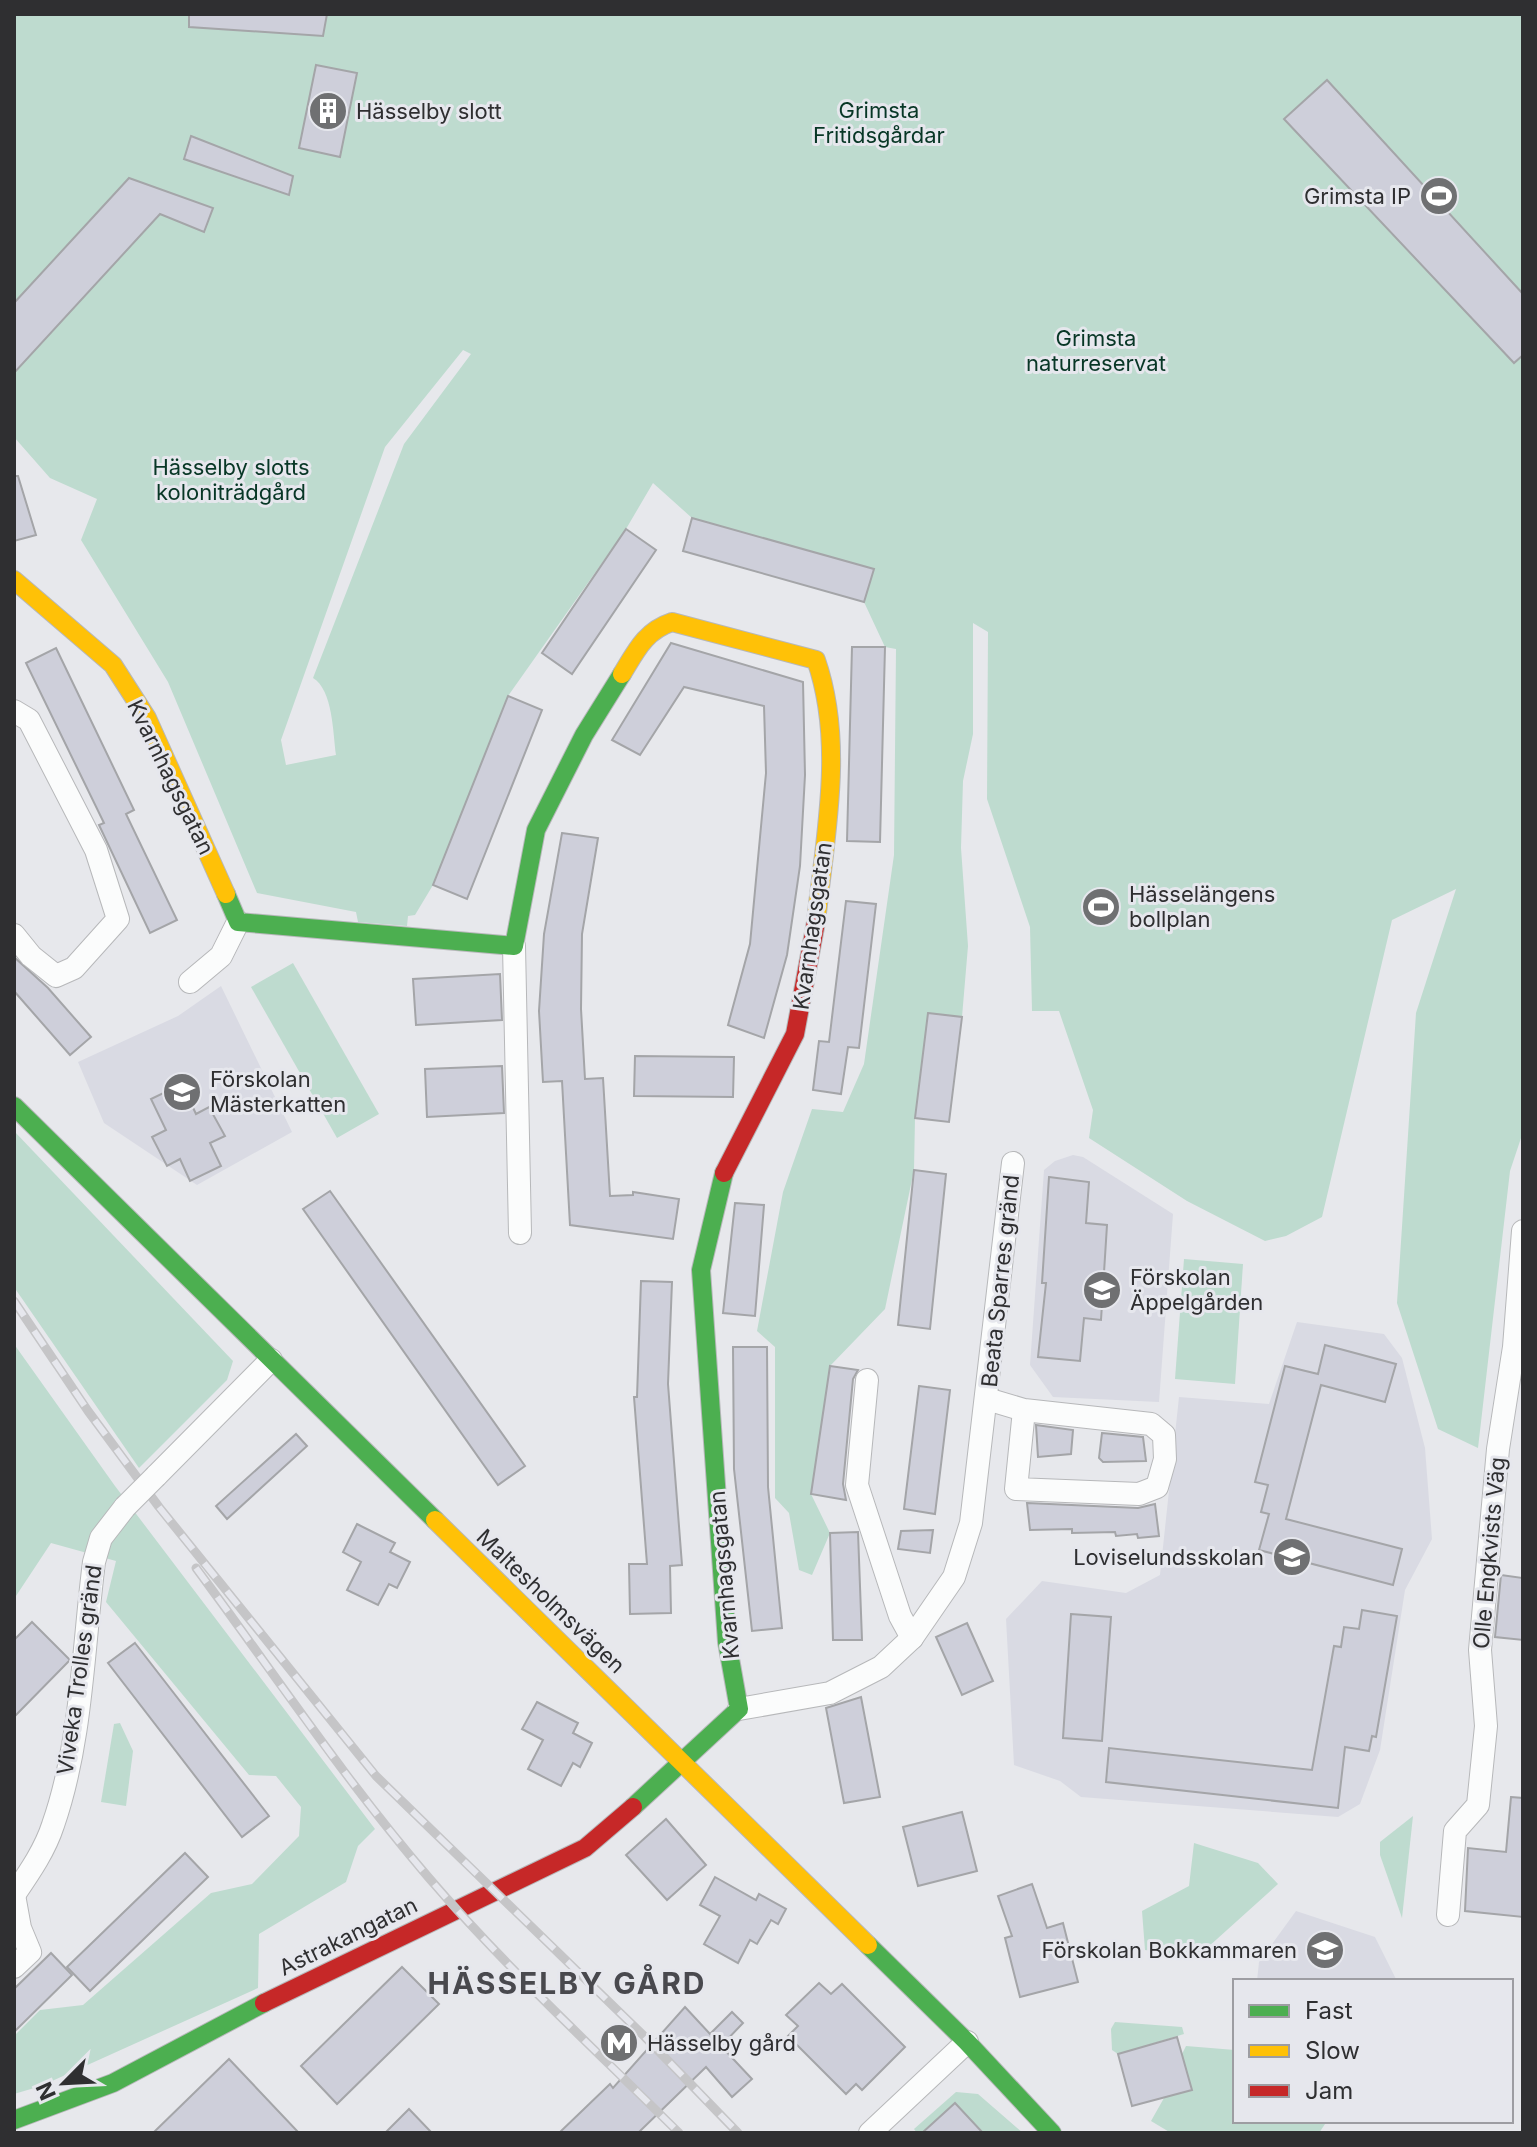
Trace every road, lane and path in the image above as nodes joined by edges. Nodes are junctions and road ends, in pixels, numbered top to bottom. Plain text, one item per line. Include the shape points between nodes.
1 (14, 580) edge
2 (14, 711) edge
3 (238, 922) junction
4 (14, 935) edge
5 (514, 946) junction
6 (190, 982) dead end
7 (14, 1106) edge
8 (1013, 1163) dead end
9 (1523, 1231) edge
10 (520, 1233) dead end
11 (271, 1360) junction
12 (867, 1380) dead end
13 (987, 1399) junction
14 (1024, 1410) junction
15 (912, 1638) junction
16 (739, 1709) junction
17 (683, 1764) junction
18 (14, 1895) edge
19 (1448, 1915) dead end
20 (14, 1967) edge
21 (967, 2042) junction
22 (14, 2120) edge
23 (870, 2133) edge
24 (1052, 2133) edge

1 - 3 street, Kvarnhagsgatan via 113,665 147,718
2 - 4 street via 29,720 96,850 118,919 74,968 56,976
3 - 5 street
3 - 6 street via 221,956
5 - 10 street, Kvarnhagsgatan
5 - 16 street, Kvarnhagsgatan via 536,830 584,735 655,628 672,622 816,660 827,692 831,778 813,952 795,1034 720,1181 701,1270 727,1642
7 - 11 street, Maltesholmsvägen
8 - 13 street, Beata Sparres gränd
9 - 19 street, Olle Engkvists Väg via 1480,1650 1486,1726 1478,1805 1455,1831
11 - 17 street, Maltesholmsvägen
11 - 18 street, Viveka Trolles gränd, bridge via 125,1507 101,1538 71,1753 53,1826
12 - 15 street via 857,1485
13 - 14 street, Beata Sparres gränd
13 - 15 street, Beata Sparres gränd via 971,1523 954,1577
14 - 14 street, Beata Sparres gränd via 1016,1489 1139,1494 1157,1487 1165,1459 1164,1435 1151,1424
15 - 16 street, Beata Sparres gränd via 881,1667 830,1693
16 - 17 street
17 - 21 street, Maltesholmsvägen
17 - 22 street, Astrakangatan via 585,1848 213,2028 113,2083
18 - 20 street, Viveka Trolles gränd via 30,1952
21 - 23 street
21 - 24 street, Maltesholmsvägen

